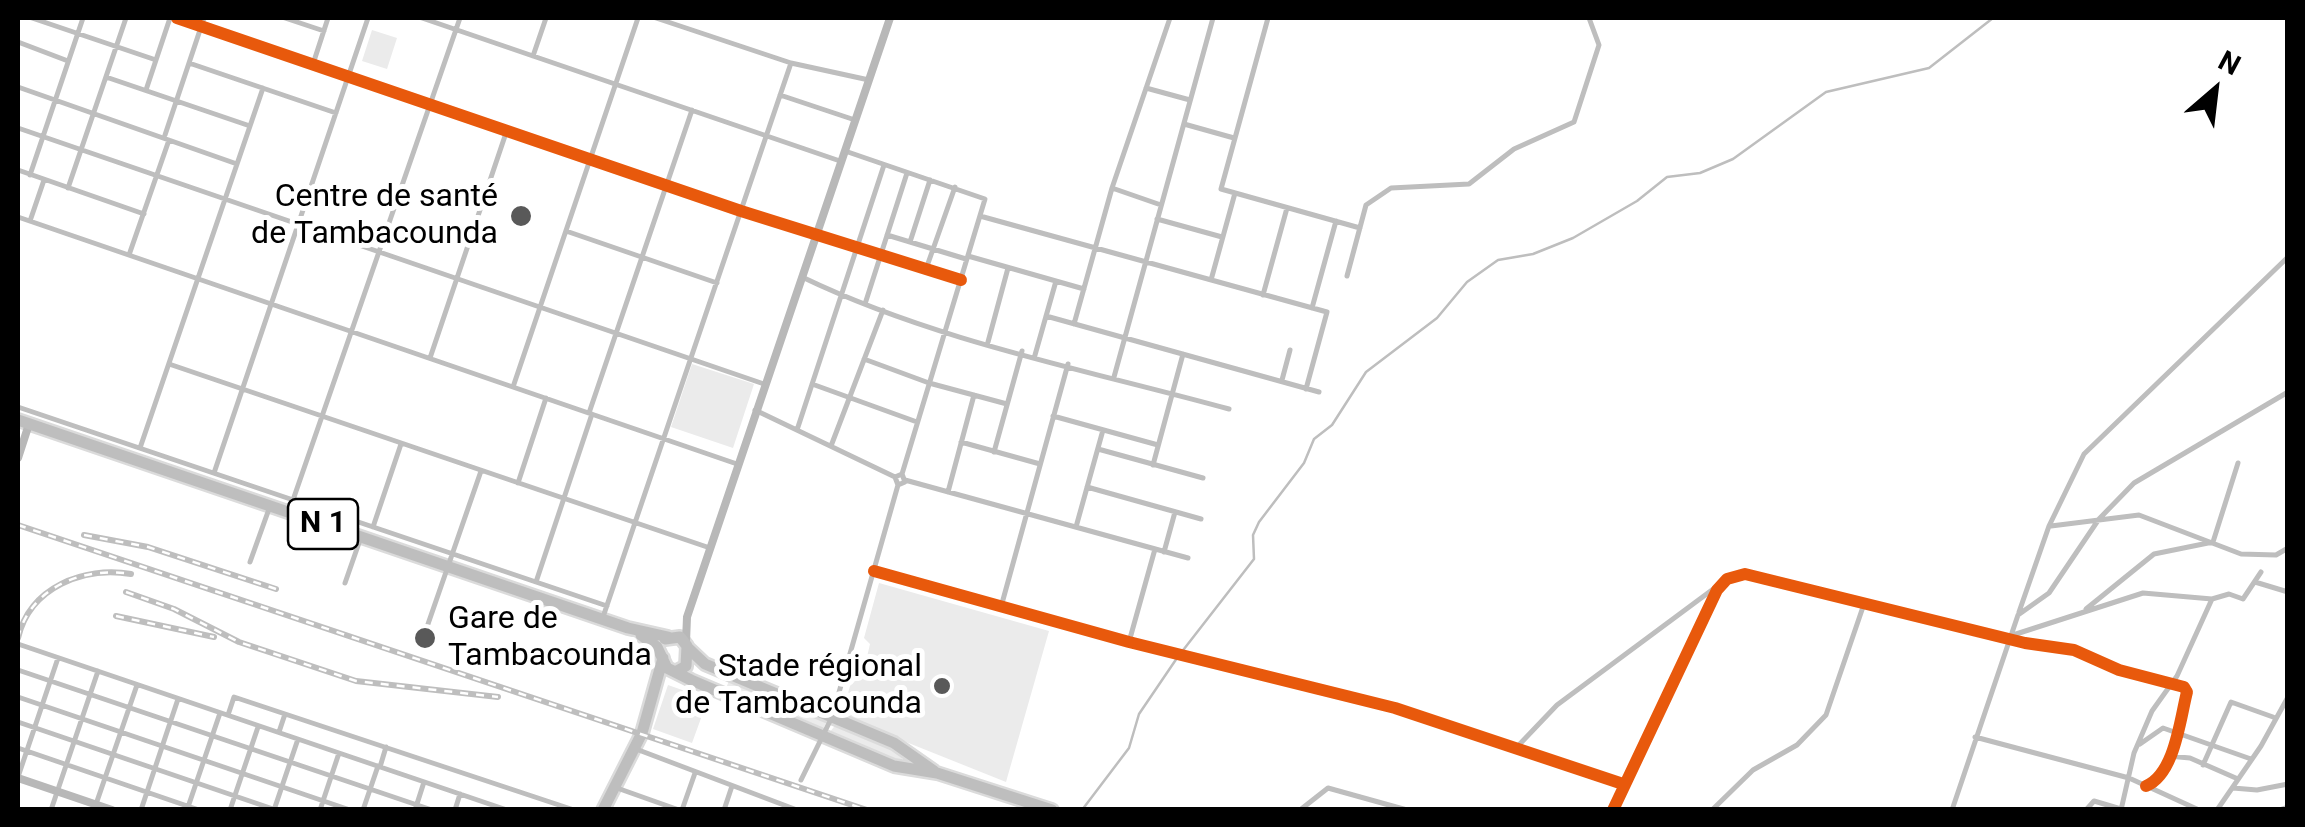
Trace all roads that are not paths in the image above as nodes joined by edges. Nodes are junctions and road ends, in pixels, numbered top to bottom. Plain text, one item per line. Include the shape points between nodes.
1 (32, 18) edge
2 (83, 18) edge
3 (126, 18) edge
4 (174, 18) edge
5 (204, 18) edge
6 (285, 18) edge
7 (328, 18) edge
8 (368, 18) edge
9 (422, 18) edge
10 (460, 18) edge
11 (546, 18) edge
12 (638, 18) edge
13 (656, 18) edge
14 (685, 18) edge
15 (890, 18) edge
16 (1170, 18) edge
17 (1213, 18) edge
18 (1268, 18) edge
19 (1589, 18) edge
20 (202, 26) junction
21 (682, 26) junction
22 (456, 29) junction
23 (324, 31) junction
24 (78, 33) junction
25 (18, 42) edge
26 (116, 46) junction
27 (533, 56) junction
28 (156, 60) junction
29 (68, 61) junction
30 (189, 63) junction
31 (791, 63) junction
32 (312, 64) junction
33 (106, 76) junction
34 (348, 76) junction
35 (869, 80) junction
36 (616, 84) junction
37 (18, 87) edge
38 (262, 88) junction
39 (1146, 88) junction
40 (146, 90) junction
41 (780, 95) junction
42 (1190, 100) junction
43 (54, 101) junction
44 (176, 101) junction
45 (428, 103) junction
46 (692, 110) junction
47 (94, 112) junction
48 (336, 113) junction
49 (855, 120) junction
50 (1184, 124) junction
51 (250, 126) junction
52 (18, 128) edge
53 (506, 130) junction
54 (766, 135) junction
55 (42, 137) junction
56 (167, 138) junction
57 (1235, 138) junction
58 (81, 150) junction
59 (846, 151) junction
60 (590, 159) junction
61 (842, 161) junction
62 (237, 164) junction
63 (884, 165) junction
64 (18, 170) edge
65 (907, 172) junction
66 (30, 174) junction
67 (156, 176) junction
68 (44, 180) junction
69 (930, 180) junction
70 (666, 185) junction
71 (955, 187) junction
72 (68, 188) junction
73 (1112, 188) junction
74 (1235, 193) junction
75 (225, 199) junction
76 (1161, 205) junction
77 (1286, 208) junction
78 (741, 210) junction
79 (144, 214) junction
80 (980, 216) junction
81 (18, 217) edge
82 (1157, 219) junction
83 (1336, 221) junction
84 (30, 222) junction
85 (298, 224) junction
86 (1360, 228) junction
87 (566, 231) junction
88 (816, 233) junction
89 (887, 234) junction
90 (1222, 237) junction
91 (910, 242) junction
92 (857, 247) junction
93 (1095, 248) junction
94 (933, 249) junction
95 (378, 252) junction
96 (881, 254) junction
97 (129, 256) junction
98 (642, 257) junction
99 (2288, 257) edge
100 (967, 258) junction
101 (1146, 262) junction
102 (926, 268) junction
103 (1008, 268) junction
104 (1346, 276) dead end
105 (802, 277) junction
106 (198, 279) junction
107 (457, 279) junction
108 (961, 280) junction
109 (1211, 280) junction
110 (1056, 281) junction
111 (716, 282) junction
112 (1084, 288) junction
113 (1263, 294) junction
114 (841, 296) junction
115 (271, 304) junction
116 (865, 304) junction
117 (540, 307) junction
118 (1312, 308) junction
119 (883, 310) junction
120 (1046, 316) junction
121 (1074, 324) junction
122 (946, 330) junction
123 (350, 331) junction
124 (616, 333) junction
125 (1125, 338) junction
126 (988, 342) junction
127 (1290, 350) dead end
128 (1022, 351) junction
129 (1183, 354) junction
130 (1035, 355) junction
131 (430, 358) junction
132 (691, 359) junction
133 (864, 359) junction
134 (169, 364) junction
135 (1068, 364) junction
136 (1114, 377) junction
137 (1281, 382) junction
138 (929, 383) junction
139 (764, 384) junction
140 (812, 384) junction
141 (513, 387) junction
142 (242, 389) junction
143 (1306, 389) junction
144 (1319, 392) dead end
145 (2288, 392) edge
146 (1172, 393) junction
147 (974, 395) junction
148 (850, 397) junction
149 (546, 398) junction
150 (1007, 404) junction
151 (18, 407) edge
152 (1229, 409) dead end
153 (756, 410) junction
154 (591, 414) junction
155 (322, 416) junction
156 (1054, 416) junction
157 (23, 422) edge
158 (918, 422) junction
159 (797, 430) junction
160 (1103, 430) junction
161 (664, 439) junction
162 (961, 442) junction
163 (402, 443) junction
164 (1158, 445) junction
165 (831, 446) junction
166 (1098, 449) junction
167 (994, 452) junction
168 (138, 454) junction
169 (18, 458) edge
170 (738, 464) junction
171 (1040, 464) junction
172 (2238, 464) dead end
173 (1153, 465) junction
174 (482, 471) junction
175 (214, 473) junction
176 (901, 477) junction
177 (1203, 478) dead end
178 (518, 483) junction
179 (1088, 487) junction
180 (948, 492) junction
181 (564, 499) junction
182 (293, 500) junction
183 (270, 506) junction
184 (1176, 512) junction
185 (1026, 514) junction
186 (1201, 519) dead end
187 (2099, 519) junction
188 (635, 523) junction
189 (2049, 526) junction
190 (373, 527) junction
191 (1076, 527) junction
192 (361, 538) junction
193 (2212, 542) junction
194 (710, 548) junction
195 (2288, 548) edge
196 (1154, 549) junction
197 (1164, 552) junction
198 (453, 554) junction
199 (1188, 558) dead end
200 (250, 562) dead end
201 (449, 568) junction
202 (874, 571) junction
203 (2261, 572) dead end
204 (1726, 579) junction
205 (536, 582) junction
206 (2255, 582) junction
207 (345, 583) dead end
208 (2288, 592) edge
209 (2212, 599) junction
210 (1865, 601) junction
211 (607, 606) junction
212 (1001, 607) junction
213 (2083, 611) junction
214 (2018, 615) junction
215 (688, 617) junction
216 (602, 620) junction
217 (428, 624) dead end
218 (628, 628) junction
219 (670, 636) junction
220 (2012, 637) junction
221 (1129, 642) junction
222 (18, 644) edge
223 (687, 647) junction
224 (58, 658) junction
225 (662, 658) junction
226 (18, 670) edge
227 (98, 672) junction
228 (674, 672) junction
229 (50, 681) junction
230 (137, 684) junction
231 (2173, 684) junction
232 (656, 690) junction
233 (90, 694) junction
234 (18, 697) edge
235 (2288, 697) edge
236 (178, 698) junction
237 (42, 705) junction
238 (129, 708) junction
239 (220, 712) junction
240 (285, 714) junction
241 (228, 715) junction
242 (832, 716) junction
243 (2274, 717) junction
244 (82, 718) junction
245 (18, 722) edge
246 (170, 722) junction
247 (258, 726) junction
248 (34, 728) junction
249 (121, 732) junction
250 (278, 732) junction
251 (2177, 732) junction
252 (212, 736) junction
253 (824, 736) junction
254 (1975, 737) junction
255 (298, 739) junction
256 (74, 741) junction
257 (2211, 744) junction
258 (162, 746) junction
259 (2138, 746) junction
260 (18, 748) edge
261 (251, 748) junction
262 (386, 748) junction
263 (1516, 748) junction
264 (636, 749) junction
265 (26, 751) junction
266 (339, 753) junction
267 (113, 754) junction
268 (2168, 756) junction
269 (204, 760) junction
270 (2251, 760) junction
271 (290, 762) junction
272 (66, 764) junction
273 (2203, 765) junction
274 (379, 766) junction
275 (154, 768) junction
276 (242, 773) junction
277 (695, 773) junction
278 (938, 773) junction
279 (332, 776) junction
280 (18, 778) edge
281 (105, 778) junction
282 (2129, 778) junction
283 (2238, 778) junction
284 (800, 780) dead end
285 (196, 782) junction
286 (424, 782) junction
287 (1623, 784) junction
288 (2288, 784) edge
289 (282, 786) junction
290 (732, 786) junction
291 (2146, 786) junction
292 (616, 788) junction
293 (2233, 788) junction
294 (370, 789) junction
295 (57, 791) junction
296 (146, 792) junction
297 (460, 794) junction
298 (235, 796) junction
299 (323, 800) junction
300 (546, 800) junction
301 (778, 806) edge
302 (95, 807) edge
303 (416, 807) edge
304 (2288, 807) edge
305 (188, 808) edge
306 (275, 809) edge
307 (502, 809) edge
308 (1955, 809) edge
309 (2121, 809) edge
310 (51, 810) edge
311 (112, 810) edge
312 (141, 810) edge
313 (200, 810) edge
314 (230, 810) edge
315 (320, 810) edge
316 (350, 810) edge
317 (363, 810) edge
318 (432, 810) edge
319 (455, 810) edge
320 (542, 810) edge
321 (574, 810) edge
322 (603, 810) edge
323 (680, 810) edge
324 (724, 810) edge
325 (797, 810) edge
326 (1052, 810) edge
327 (1300, 810) edge
328 (1407, 810) edge
329 (1613, 810) edge
330 (1712, 810) edge
331 (2086, 810) edge
332 (2199, 810) edge
333 (2217, 810) edge
334 (2279, 810) edge

1 - 24 street
2 - 24 street
3 - 26 street
4 - 20 street
4 - 28 street
5 - 20 street
6 - 23 street
7 - 23 street
8 - 34 street
9 - 22 street
10 - 22 street
11 - 27 street
12 - 36 street
13 - 21 street
14 - 21 street
15 - 35 main road
16 - 39 street
17 - 42 street
18 - 57 street
19 - 86 street via 1599,45 1574,122 1514,149 1469,184 1384,191 1366,206
20 - 30 street
20 - 32 street
21 - 31 street
22 - 27 street
22 - 45 street
23 - 32 street
24 - 26 street
24 - 29 street
25 - 29 street
26 - 28 street
26 - 33 street
27 - 36 street
28 - 40 street
29 - 43 street
30 - 38 street
30 - 44 street
31 - 35 street
31 - 41 street
32 - 34 street
33 - 40 street
33 - 47 street
34 - 45 street
34 - 48 street
35 - 49 main road
36 - 46 street
36 - 60 street
37 - 43 street
38 - 48 street
38 - 51 street
39 - 42 street
39 - 73 street
40 - 44 street
41 - 49 street
41 - 54 street
42 - 50 street
43 - 47 street
43 - 55 street
44 - 51 street
44 - 56 street
45 - 53 street
45 - 95 street
46 - 54 street
46 - 70 street
47 - 56 street
47 - 58 street
48 - 85 street
49 - 59 main road
50 - 57 street
50 - 76 street
51 - 62 street
52 - 55 street
53 - 60 street
53 - 107 street
54 - 61 street
54 - 78 street
55 - 58 street
55 - 66 street
56 - 62 street
56 - 67 street
57 - 74 street via 1220,189
58 - 67 street
58 - 72 street
59 - 61 main road
59 - 63 street
60 - 70 street
60 - 87 street
61 - 88 main road
62 - 75 street
63 - 65 street
63 - 92 street
64 - 66 street
65 - 69 street
65 - 89 street
66 - 68 street
67 - 75 street
67 - 79 street
68 - 72 street
68 - 84 street
69 - 71 street
69 - 91 street
70 - 78 street
70 - 98 street
71 - 80 street via 984,196
71 - 94 street
72 - 79 street
73 - 76 street
73 - 93 street
74 - 77 street
74 - 90 street
75 - 85 street
75 - 106 street
76 - 82 street
77 - 83 street
77 - 113 street
78 - 88 street
78 - 111 street
79 - 97 street
80 - 93 street
80 - 100 street
81 - 84 street
82 - 90 street
82 - 101 street
83 - 86 street
83 - 118 street
84 - 97 street
85 - 95 street
85 - 115 street
86 - 104 street
87 - 98 street
87 - 117 street
88 - 92 street
88 - 105 main road
89 - 91 street
89 - 96 street
90 - 109 street
91 - 94 street
92 - 96 street
92 - 114 street
93 - 101 street
93 - 112 street
94 - 100 street
94 - 102 street
95 - 107 street
95 - 123 street
96 - 102 street
96 - 116 street
97 - 106 street
98 - 111 street
98 - 124 street
99 - 189 street via 2095,442 2077,464
100 - 103 street
100 - 108 street
101 - 109 street
101 - 125 street
102 - 108 street
103 - 110 street
103 - 126 street
105 - 114 street
105 - 139 main road
106 - 115 street
106 - 134 street
107 - 117 street
107 - 131 street
108 - 122 street
109 - 113 street
110 - 112 street
110 - 120 street
111 - 132 street
112 - 121 street
113 - 118 street
114 - 116 street
114 - 140 street
115 - 123 street
115 - 142 street
116 - 119 street
117 - 124 street
117 - 141 street
118 - 143 street via 1327,312
119 - 122 street
119 - 133 street
120 - 121 street
120 - 130 street
121 - 125 street
122 - 126 street
122 - 138 street
123 - 131 street
123 - 155 street
124 - 132 street
124 - 154 street
125 - 129 street
125 - 136 street
126 - 128 street
127 - 137 street
128 - 130 street
128 - 150 street
129 - 137 street
129 - 146 street
130 - 135 street
131 - 141 street
132 - 139 street
132 - 161 street
133 - 138 street
133 - 148 street
134 - 142 street
134 - 168 street
135 - 136 street
135 - 156 street
136 - 146 street
137 - 143 street
138 - 147 street
138 - 158 street
139 - 153 main road
140 - 148 street
140 - 159 street
141 - 149 street
142 - 155 street
142 - 175 street
143 - 144 street
145 - 187 street via 2152,468
146 - 152 street
146 - 164 street
147 - 150 street
147 - 162 street
148 - 158 street
148 - 165 street
149 - 154 street
149 - 178 street
150 - 167 street
151 - 168 street
153 - 159 street
153 - 170 main road
154 - 161 street
154 - 181 street
155 - 163 street
155 - 182 street
156 - 160 street
156 - 171 street
157 - 168 highway, N 1
157 - 169 main road
158 - 176 street
159 - 165 street
160 - 164 street
160 - 166 street
161 - 170 street
161 - 188 street
162 - 167 street
162 - 180 street
163 - 174 street
163 - 190 street
164 - 173 street
165 - 176 street
166 - 173 street
166 - 179 street
167 - 171 street
168 - 175 street
168 - 183 highway, N 1
170 - 194 main road
171 - 185 street
172 - 193 street
173 - 177 street
174 - 178 street
174 - 198 street
175 - 182 street
176 - 180 street
176 - 202 street
178 - 181 street
179 - 184 street
179 - 191 street
180 - 185 street
181 - 188 street
181 - 205 street
182 - 190 street
183 - 192 highway, N 1
183 - 200 street
184 - 186 street
184 - 197 street
185 - 191 street
185 - 212 street
187 - 189 street
187 - 193 street via 2139,516
187 - 214 street via 2049,593
188 - 194 street
188 - 211 street
189 - 214 street
190 - 198 street
191 - 196 street
192 - 201 highway, N 1
192 - 207 street
193 - 195 street via 2252,556
193 - 213 street via 2154,554
194 - 215 main road
196 - 197 street
196 - 221 street
197 - 199 street
198 - 201 street
198 - 205 street
201 - 216 highway, N 1
201 - 217 street
202 - 212 street
202 - 242 street
203 - 206 street
204 - 210 street via 1745,574
204 - 263 street via 1557,705
204 - 287 street
205 - 211 street
206 - 208 street
206 - 209 street via 2243,599
209 - 213 street via 2143,593
209 - 231 street
210 - 220 street
210 - 330 street via 1826,715 1797,744 1752,770
211 - 216 street
212 - 221 street
213 - 220 street
214 - 220 street
215 - 219 main road
215 - 223 main road
216 - 218 highway, N 1
218 - 219 highway, N 1
218 - 225 highway, N 1 via 650,640
219 - 223 highway
219 - 225 highway via 661,646
220 - 231 street
220 - 254 street
221 - 263 street via 1395,708
222 - 224 street
223 - 228 highway via 686,666
223 - 242 highway via 705,664
224 - 227 street
224 - 229 street
225 - 228 highway
225 - 232 highway
226 - 229 street
227 - 230 street
227 - 233 street
228 - 232 highway
228 - 253 highway
229 - 233 street
229 - 237 street
230 - 236 street
230 - 238 street
231 - 251 street via 2187,692
231 - 259 street
232 - 264 highway
233 - 238 street
233 - 244 street
234 - 237 street
235 - 243 street
236 - 239 street
236 - 246 street
237 - 244 street
237 - 248 street
238 - 246 street
238 - 249 street
239 - 241 street
239 - 252 street
240 - 241 street via 234,697
240 - 250 street
240 - 262 street
241 - 247 street
242 - 253 street
242 - 278 highway via 901,747
243 - 257 street via 2231,702
243 - 270 street
244 - 249 street
244 - 256 street
245 - 248 street
246 - 252 street
246 - 258 street
247 - 250 street
247 - 261 street
248 - 256 street
248 - 265 street
249 - 258 street
249 - 267 street
250 - 255 street
251 - 257 street
251 - 259 street via 2159,728
251 - 268 street
252 - 261 street
252 - 269 street
253 - 278 highway via 894,766
253 - 284 street
254 - 282 street
254 - 308 street
255 - 266 street
255 - 271 street
256 - 267 street
256 - 272 street
257 - 270 street
257 - 273 street
258 - 269 street
258 - 275 street
259 - 282 street
260 - 265 street
261 - 271 street
261 - 276 street
262 - 274 street
262 - 300 street
263 - 287 street
264 - 277 street
264 - 292 highway
265 - 272 street
265 - 280 street
266 - 274 street
266 - 279 street
267 - 275 street
267 - 281 street
268 - 273 street
268 - 291 street via 2158,780
269 - 276 street
269 - 285 street
270 - 283 street
271 - 279 street
271 - 289 street
272 - 281 street
272 - 295 street
273 - 283 street
274 - 286 street
274 - 294 street
275 - 285 street
275 - 296 street
276 - 289 street
276 - 298 street
277 - 290 street
277 - 323 street
278 - 326 highway
279 - 294 street
279 - 299 street
280 - 295 main road
281 - 296 street
281 - 302 street
282 - 291 street
282 - 309 street
283 - 293 street
285 - 298 street
285 - 305 street
286 - 297 street
286 - 303 street
287 - 329 street
288 - 293 street
289 - 299 street
289 - 306 street
290 - 301 street
290 - 324 street
291 - 332 street
292 - 322 highway
292 - 323 street
293 - 333 street
294 - 303 street
294 - 317 street
295 - 302 main road
295 - 310 street
296 - 305 street
296 - 312 street
297 - 307 street
297 - 319 street
298 - 306 street
298 - 314 street
299 - 315 street
299 - 316 street
300 - 320 street
300 - 321 street
301 - 325 street
302 - 311 main road
303 - 318 street
304 - 334 street
305 - 313 street
309 - 331 street via 2094,801
327 - 328 street via 1328,788

